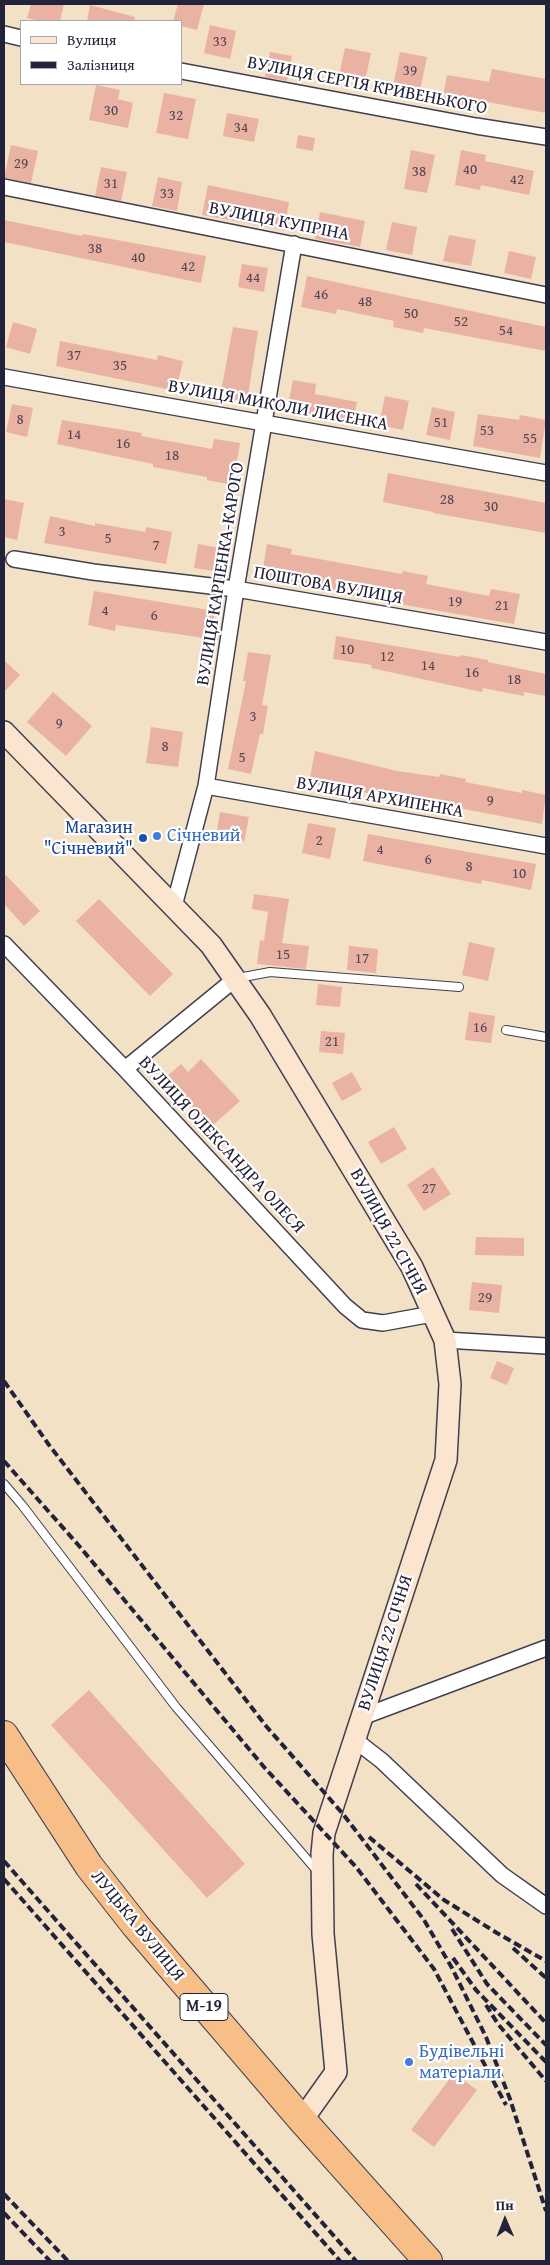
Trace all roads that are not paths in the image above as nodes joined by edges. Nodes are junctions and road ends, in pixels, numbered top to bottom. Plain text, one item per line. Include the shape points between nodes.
1 (4, 34) edge
2 (20, 38) edge
3 (182, 71) edge
4 (546, 137) edge
5 (4, 187) edge
6 (294, 244) junction
7 (546, 295) edge
8 (5, 382) edge
9 (265, 422) junction
10 (546, 473) edge
11 (14, 559) dead end
12 (236, 589) junction
13 (546, 642) edge
14 (4, 732) edge
15 (206, 786) junction
16 (546, 846) edge
17 (174, 906) junction
18 (4, 944) edge
19 (234, 979) junction
20 (459, 987) dead end
21 (506, 1030) dead end
22 (546, 1037) edge
23 (125, 1069) junction
24 (432, 1314) junction
25 (445, 1340) junction
26 (546, 1346) edge
27 (4, 1484) edge
28 (546, 1648) edge
29 (362, 1717) junction
30 (4, 1735) edge
31 (355, 1740) junction
32 (322, 1878) junction
33 (546, 1906) edge
34 (302, 2120) junction
35 (428, 2261) edge

1 - 2 street
3 - 4 street, ВУЛИЦЯ СЕРГІЯ КРИВЕНЬКОГО
5 - 6 street, ВУЛИЦЯ КУПРІНА
6 - 7 street, ВУЛИЦЯ КУПРІНА
6 - 9 street, ВУЛИЦЯ КАРПЕНКА-КАРОГО
8 - 9 street, ВУЛИЦЯ МИКОЛИ ЛИСЕНКА
9 - 10 street, ВУЛИЦЯ МИКОЛИ ЛИСЕНКА
9 - 12 street, ВУЛИЦЯ КАРПЕНКА-КАРОГО
11 - 12 street, ПОШТОВА ВУЛИЦЯ
12 - 13 street, ПОШТОВА ВУЛИЦЯ
12 - 15 street, ВУЛИЦЯ КАРПЕНКА-КАРОГО
14 - 17 street, ВУЛИЦЯ 22 СІЧНЯ
15 - 16 street, ВУЛИЦЯ АРХИПЕНКА
15 - 17 street, ВУЛИЦЯ КАРПЕНКА-КАРОГО
17 - 19 street, ВУЛИЦЯ 22 СІЧНЯ via 211,945
18 - 23 street, ВУЛИЦЯ ОЛЕКСАНДРА ОЛЕСЯ
19 - 20 lane via 270,972
19 - 23 street
19 - 24 street, ВУЛИЦЯ 22 СІЧНЯ via 260,1015 412,1267
21 - 22 lane
23 - 24 street, ВУЛИЦЯ ОЛЕКСАНДРА ОЛЕСЯ via 345,1306 362,1320 383,1323
24 - 25 street, ВУЛИЦЯ 22 СІЧНЯ
25 - 26 street
25 - 29 street, ВУЛИЦЯ 22 СІЧНЯ via 450,1384 446,1460
27 - 32 lane via 176,1707
28 - 29 street
29 - 31 street, ВУЛИЦЯ 22 СІЧНЯ
30 - 34 highway, ЛУЦЬКА ВУЛИЦЯ / М-19 via 89,1866 194,1996
31 - 32 street, ВУЛИЦЯ 22 СІЧНЯ via 324,1833
31 - 33 street via 382,1761 502,1875
32 - 34 street, ВУЛИЦЯ 22 СІЧНЯ via 323,1934 336,2072
34 - 35 highway, ЛУЦЬКА ВУЛИЦЯ / М-19

